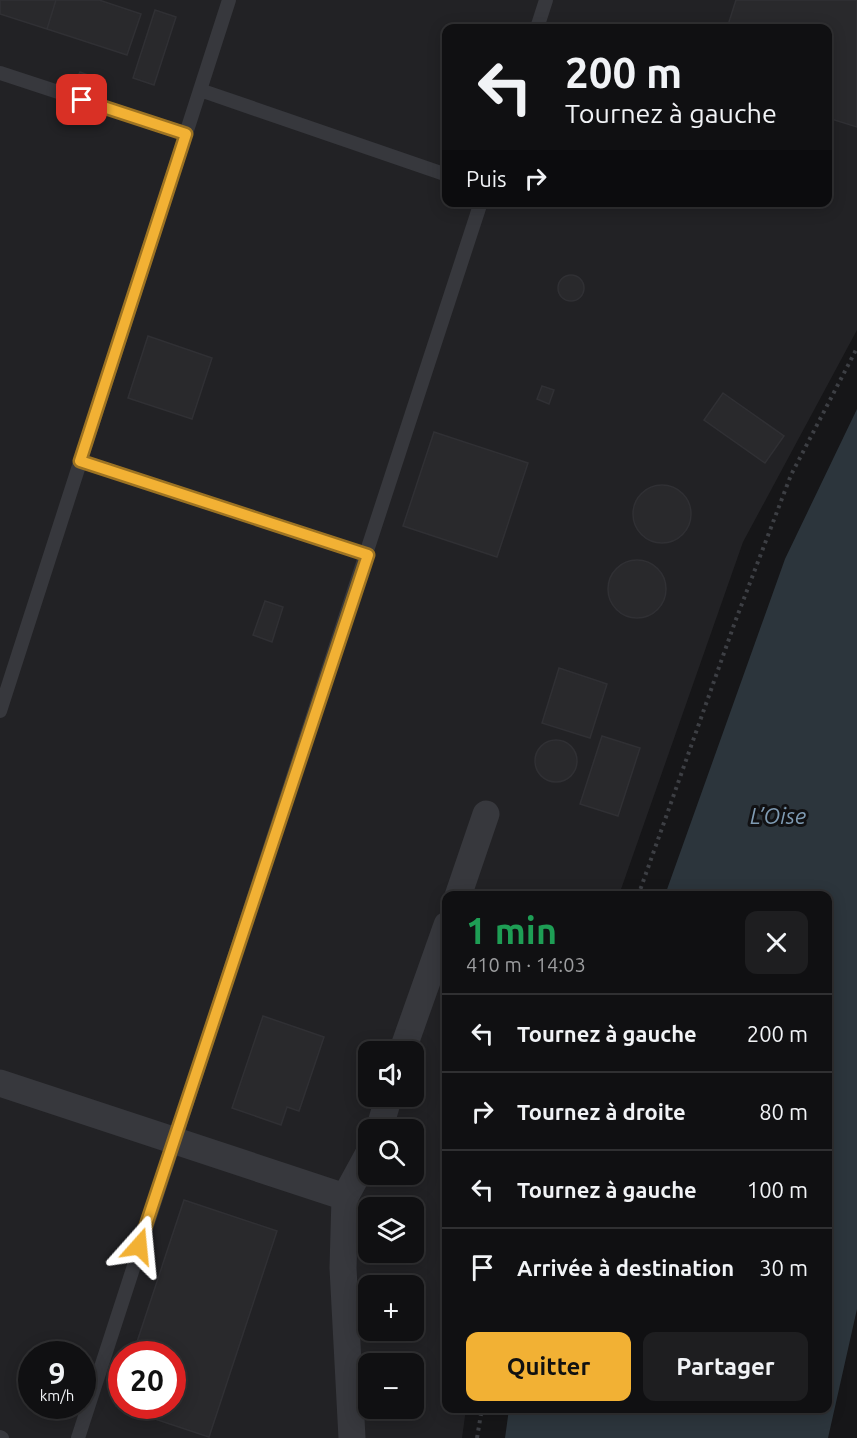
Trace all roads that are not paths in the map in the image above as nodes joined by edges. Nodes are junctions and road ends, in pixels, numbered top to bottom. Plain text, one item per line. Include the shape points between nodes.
1 (229, 0) edge
2 (546, 0) edge
3 (538, 24) edge
4 (0, 73) edge
5 (200, 90) junction
6 (186, 134) junction
7 (442, 174) edge
8 (479, 207) edge
9 (80, 461) junction
10 (368, 555) junction
11 (0, 711) edge
12 (486, 814) dead end
13 (460, 891) edge
14 (442, 939) edge
15 (406, 1041) edge
16 (0, 1083) edge
17 (173, 1140) junction
18 (358, 1173) edge
19 (345, 1197) junction
20 (78, 1438) edge
21 (352, 1438) edge

1 - 5 lane
2 - 3 lane
4 - 6 lane
5 - 6 lane
5 - 7 lane
6 - 9 lane
8 - 10 lane
9 - 10 lane
9 - 11 lane
10 - 17 lane
12 - 13 street
14 - 15 street
16 - 17 street
17 - 19 street
17 - 20 lane
18 - 19 street
19 - 21 street via 344,1268

